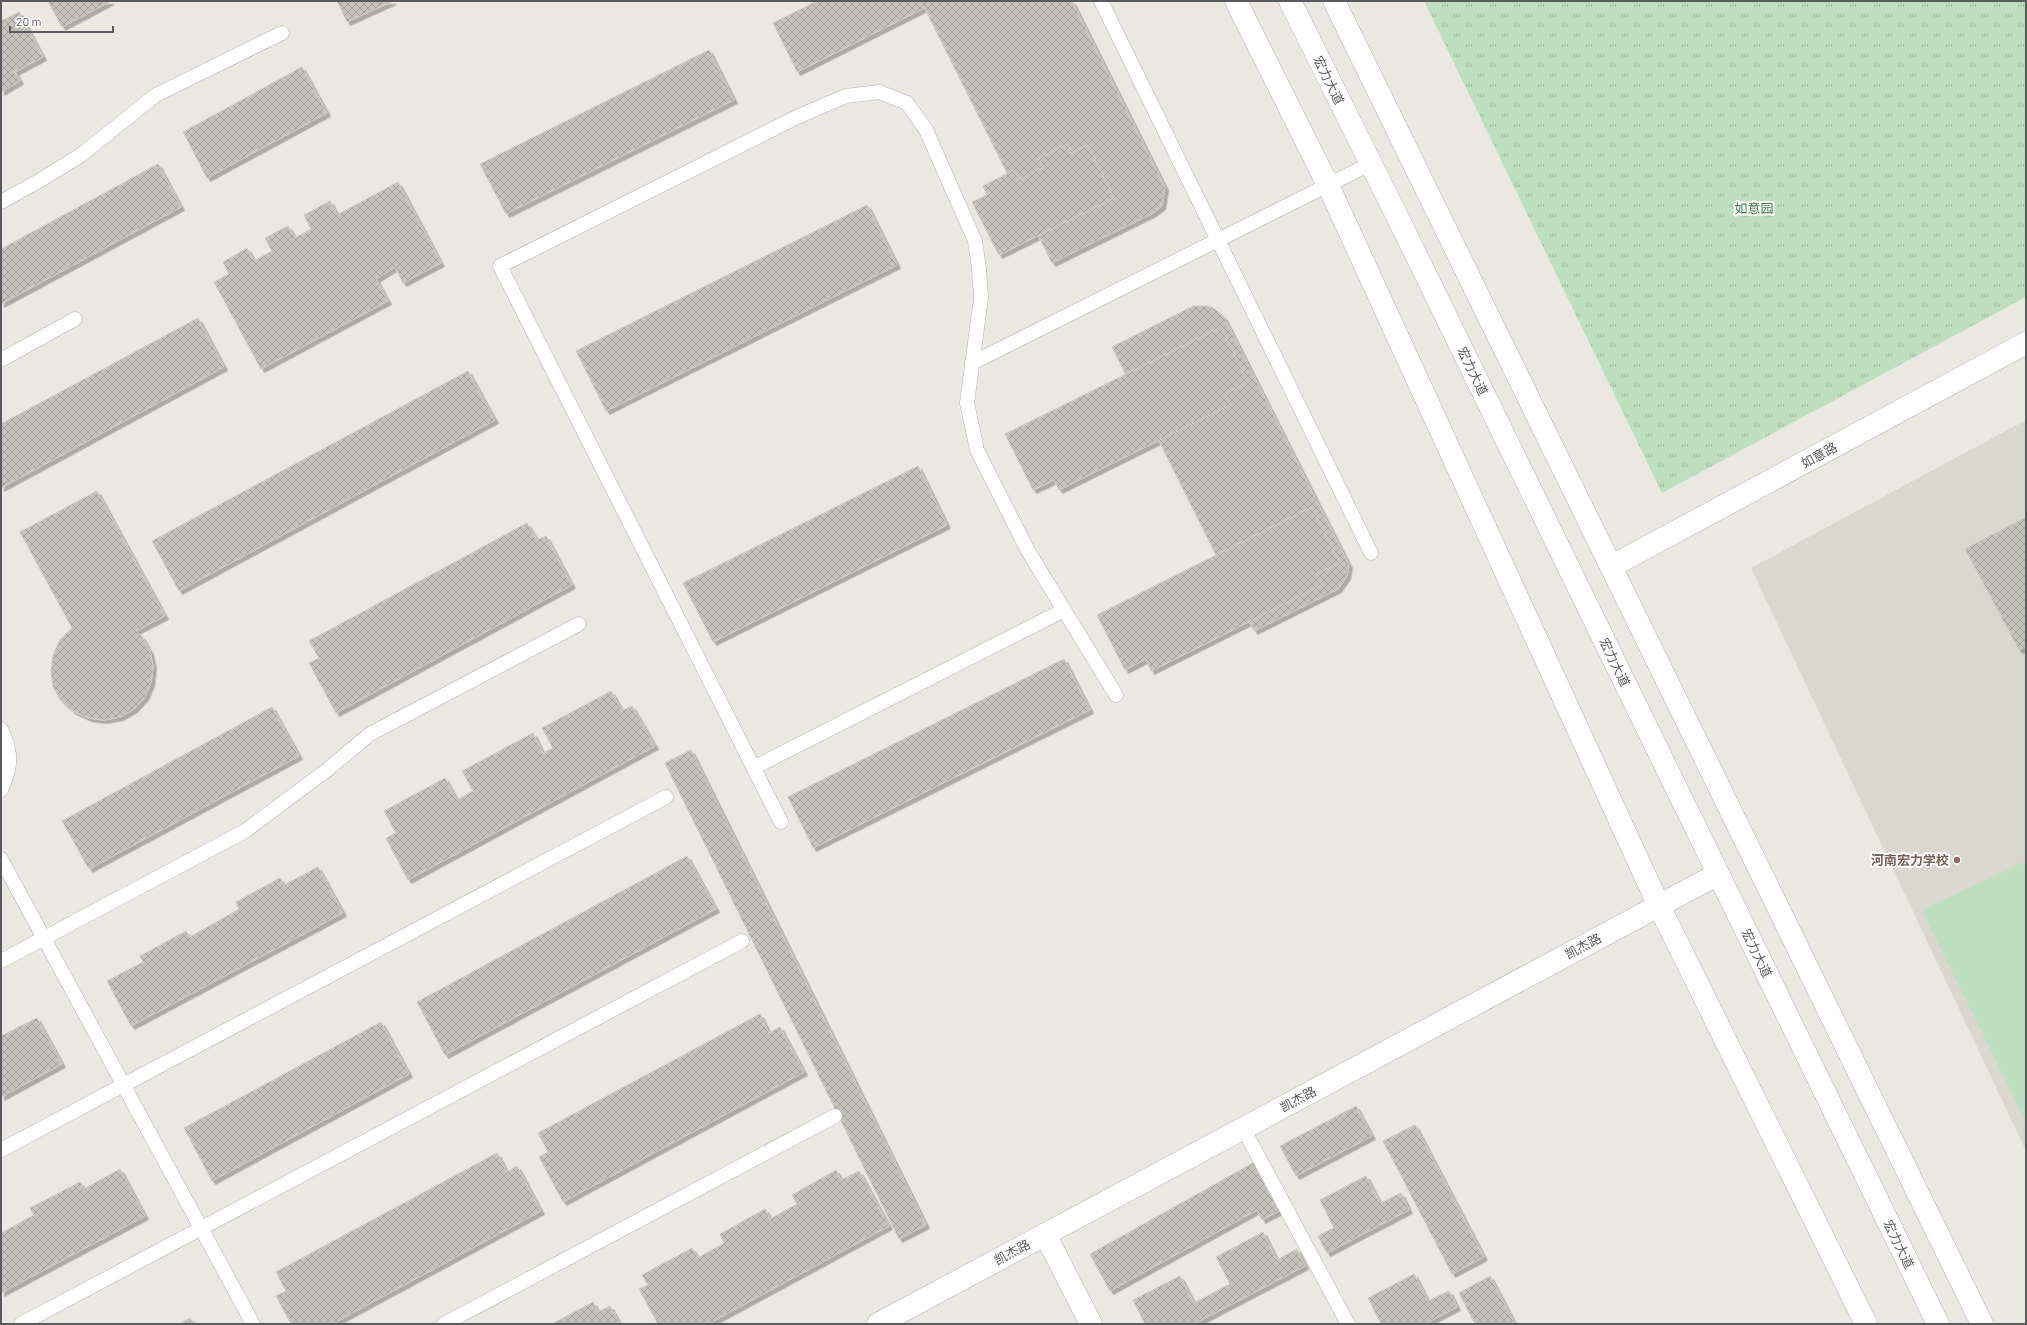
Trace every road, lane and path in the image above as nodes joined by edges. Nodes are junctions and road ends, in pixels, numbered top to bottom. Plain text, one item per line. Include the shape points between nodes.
1 (1101, 1) edge
2 (1236, 1) edge
3 (1290, 1) edge
4 (1334, 1) edge
5 (282, 33) dead end
6 (1370, 164) junction
7 (1328, 185) junction
8 (1, 202) edge
9 (1218, 240) junction
10 (75, 319) dead end
11 (2026, 343) edge
12 (1, 360) edge
13 (972, 363) junction
14 (1371, 553) dead end
15 (1612, 566) junction
16 (1064, 610) junction
17 (579, 624) dead end
18 (1116, 695) dead end
19 (1, 729) edge
20 (753, 768) junction
21 (1, 790) edge
22 (666, 797) dead end
23 (780, 822) dead end
24 (1, 859) edge
25 (1718, 874) junction
26 (1659, 906) junction
27 (44, 938) junction
28 (742, 941) dead end
29 (1, 961) edge
30 (124, 1085) junction
31 (835, 1116) dead end
32 (1243, 1128) junction
33 (1, 1150) edge
34 (201, 1228) junction
35 (1045, 1234) junction
36 (21, 1324) edge
37 (253, 1324) edge
38 (444, 1324) edge
39 (878, 1324) edge
40 (1091, 1324) edge
41 (1348, 1324) edge
42 (1866, 1324) edge
43 (1938, 1324) edge
44 (1982, 1324) edge

1 - 9 lane
2 - 7 street
3 - 6 street, 宏力大道
4 - 15 street
5 - 8 lane via 156,95 81,155
6 - 7 lane
6 - 25 street, 宏力大道
7 - 9 lane
7 - 26 street
9 - 13 lane
9 - 14 lane
10 - 12 lane
11 - 15 street, 如意路
13 - 16 lane via 967,403 977,450 1028,551
13 - 20 lane via 981,298 975,241 926,130 907,102 879,92 846,96 797,117 500,266
15 - 44 street
16 - 18 lane
16 - 20 lane
17 - 27 lane via 370,734 327,770 245,831
19 - 21 lane via 8,742 10,759 8,775
20 - 23 lane
22 - 30 lane
24 - 27 lane
25 - 26 street, 凯杰路
25 - 43 street, 宏力大道
26 - 32 street, 凯杰路
26 - 42 street
27 - 29 lane
27 - 30 lane
28 - 34 lane
30 - 33 lane
30 - 34 lane
31 - 38 lane
32 - 35 street, 凯杰路
32 - 41 lane
34 - 36 lane
34 - 37 lane
35 - 39 street, 凯杰路
35 - 40 street

